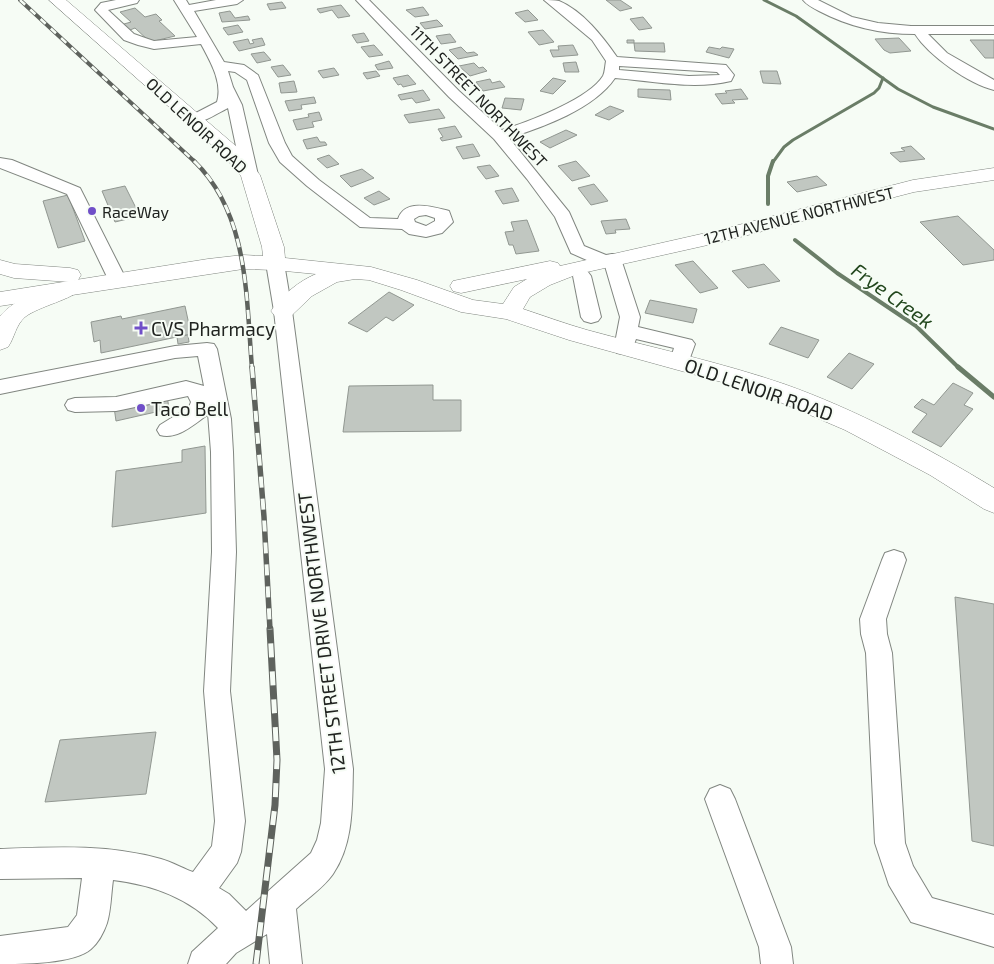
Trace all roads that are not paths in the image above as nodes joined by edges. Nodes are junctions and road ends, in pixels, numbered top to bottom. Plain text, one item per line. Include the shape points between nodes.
1 (57, 0) edge
2 (132, 0) edge
3 (237, 0) edge
4 (362, 0) edge
5 (550, 0) edge
6 (809, 0) edge
7 (183, 4) edge
8 (919, 29) junction
9 (994, 30) edge
10 (204, 40) junction
11 (219, 66) junction
12 (612, 67) junction
13 (227, 86) junction
14 (994, 86) edge
15 (180, 106) junction
16 (195, 119) junction
17 (499, 136) junction
18 (0, 163) edge
19 (994, 174) edge
20 (250, 175) junction
21 (406, 224) dead end
22 (274, 255) junction
23 (608, 260) junction
24 (0, 267) edge
25 (114, 274) junction
26 (371, 274) junction
27 (582, 276) junction
28 (69, 282) junction
29 (0, 284) edge
30 (461, 286) junction
31 (0, 299) edge
32 (283, 311) junction
33 (520, 315) junction
34 (591, 317) dead end
35 (627, 332) junction
36 (0, 342) edge
37 (0, 387) edge
38 (75, 405) dead end
39 (168, 430) dead end
40 (994, 502) edge
41 (894, 560) dead end
42 (720, 799) dead end
43 (100, 863) junction
44 (0, 864) edge
45 (199, 890) junction
46 (280, 903) junction
47 (243, 930) junction
48 (994, 931) edge
49 (0, 952) edge
50 (204, 964) edge
51 (286, 964) edge
52 (777, 964) edge

1 - 15 main road, OLD LENOIR ROAD
2 - 10 street via 105,6 101,10 129,37 154,44
3 - 7 street
4 - 17 street, 11TH STREET NORTHWEST
5 - 12 street via 597,37
6 - 8 street via 832,14 864,25
7 - 10 street
8 - 9 street
8 - 14 street via 924,39 945,59
10 - 11 street
11 - 13 street
11 - 21 street via 239,68 253,78 286,159 313,183 366,223
12 - 12 street via 704,81 722,80 727,75 721,68
12 - 17 street via 599,89 582,100
13 - 15 street via 223,95 216,99
13 - 16 street via 227,101
13 - 20 street via 236,105
15 - 16 main road, OLD LENOIR ROAD
16 - 20 main road, OLD LENOIR ROAD via 230,151
17 - 23 street, 11TH STREET NORTHWEST via 556,203 577,249
18 - 25 street via 74,191
19 - 23 main road, 12TH AVENUE NORTHWEST via 913,186 721,236
20 - 22 main road, OLD LENOIR ROAD
22 - 25 main road via 243,262
22 - 26 main road, OLD LENOIR ROAD
22 - 30 main road, OLD LENOIR ROAD via 341,251 374,256 429,272
22 - 32 street, 12TH STREET DRIVE NORTHWEST
23 - 27 main road, 12TH AVENUE NORTHWEST
23 - 30 main road, 12TH AVENUE NORTHWEST via 569,264
23 - 33 main road, 12TH AVENUE NORTHWEST via 542,280 522,292
23 - 35 street
24 - 28 main road
25 - 28 main road
26 - 32 main road via 340,274 324,279 302,292
26 - 33 main road, OLD LENOIR ROAD via 469,307
27 - 33 main road, 12TH AVENUE NORTHWEST via 541,302 533,314
27 - 34 street
28 - 29 main road
28 - 31 main road
28 - 36 main road via 23,307 8,320
30 - 33 main road, OLD LENOIR ROAD
32 - 46 street, 12TH STREET DRIVE NORTHWEST via 339,778 332,842 322,864
33 - 35 main road, OLD LENOIR ROAD via 577,335
35 - 40 main road, OLD LENOIR ROAD via 816,407 940,468
37 - 45 street via 176,352 207,349 220,419 222,452 224,552 217,691 230,821 226,852
38 - 39 street via 116,404 186,388 197,391 201,402 199,411
41 - 48 street via 873,619 879,652 890,844 900,874 922,911
42 - 52 street via 775,947
43 - 44 street
43 - 45 street via 166,876
43 - 49 street via 92,921 79,939 62,945
45 - 47 street via 228,911
46 - 47 street, 12TH STREET DRIVE NORTHWEST
46 - 51 street
47 - 50 street, 12TH STREET DRIVE NORTHWEST via 225,942

